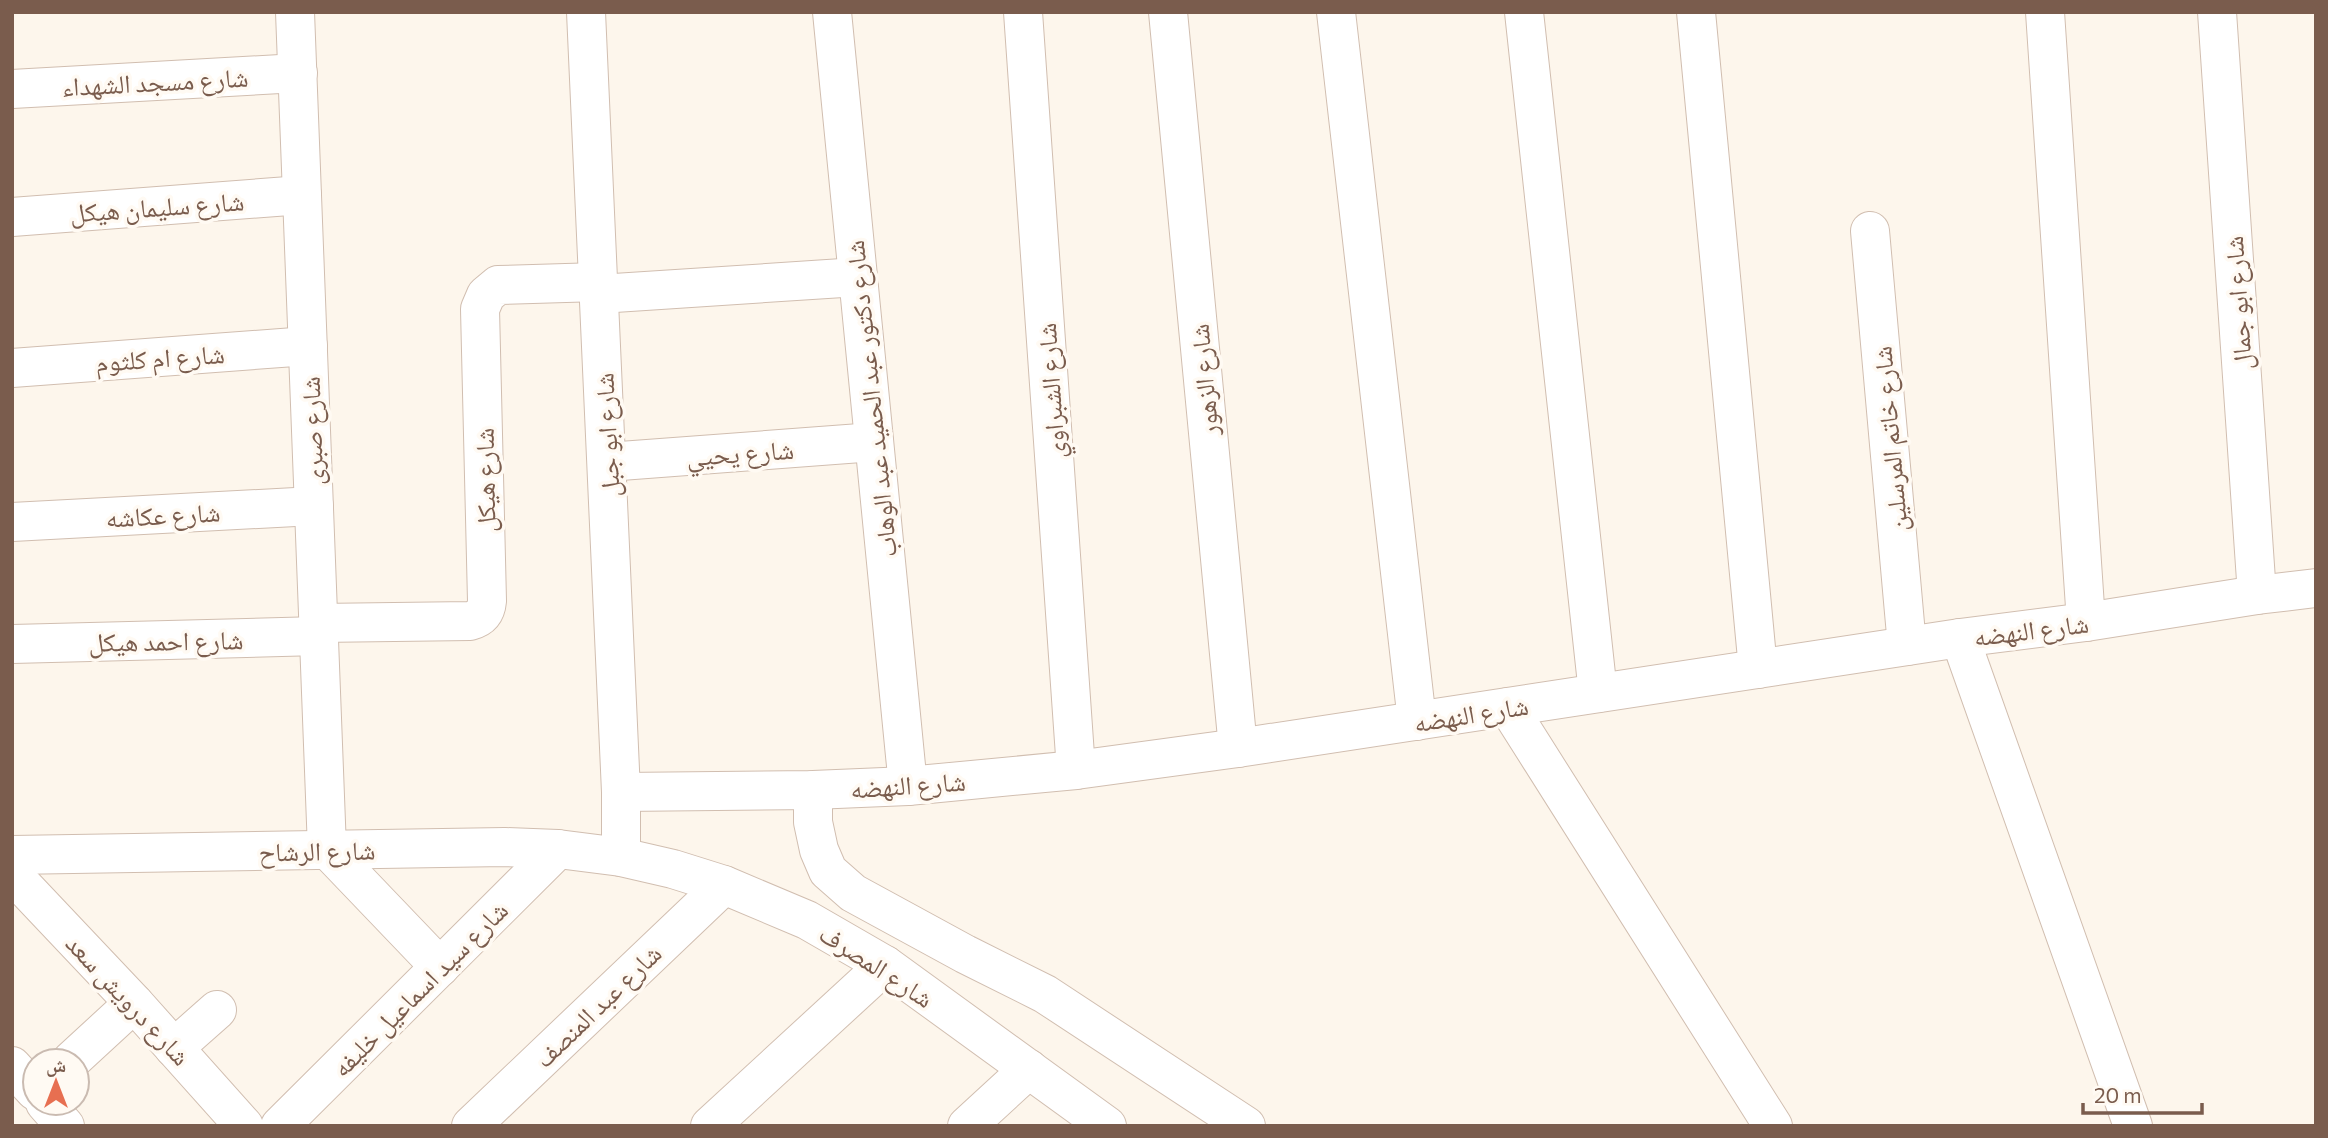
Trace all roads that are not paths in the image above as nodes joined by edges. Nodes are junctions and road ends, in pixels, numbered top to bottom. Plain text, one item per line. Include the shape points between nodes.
1 (295, 12) edge
2 (586, 12) edge
3 (832, 12) edge
4 (1023, 12) edge
5 (1168, 12) edge
6 (1336, 12) edge
7 (1524, 12) edge
8 (1696, 12) edge
9 (2045, 12) edge
10 (2217, 12) edge
11 (298, 73) junction
12 (12, 89) edge
13 (302, 195) junction
14 (12, 217) edge
15 (1870, 231) dead end
16 (858, 277) junction
17 (599, 288) junction
18 (308, 346) junction
19 (12, 368) edge
20 (874, 442) junction
21 (607, 462) junction
22 (314, 506) junction
23 (12, 522) edge
24 (2316, 589) edge
25 (2257, 595) junction
26 (2085, 622) junction
27 (319, 630) junction
28 (1960, 638) junction
29 (12, 644) edge
30 (1907, 646) junction
31 (1758, 669) junction
32 (1598, 693) junction
33 (1508, 707) junction
34 (1417, 721) junction
35 (1238, 748) junction
36 (1076, 770) junction
37 (908, 786) junction
38 (813, 790) junction
39 (621, 792) junction
40 (327, 849) junction
41 (558, 849) junction
42 (12, 855) edge
43 (621, 858) junction
44 (12, 874) edge
45 (724, 885) junction
46 (885, 965) junction
47 (440, 967) junction
48 (134, 1003) junction
49 (217, 1010) dead end
50 (86, 1047) edge
51 (174, 1048) junction
52 (1029, 1069) junction
53 (244, 1126) edge
54 (280, 1126) edge
55 (471, 1126) edge
56 (710, 1126) edge
57 (967, 1126) edge
58 (1107, 1126) edge
59 (1246, 1126) edge
60 (1773, 1126) edge
61 (2133, 1126) edge

1 - 11 street, شارع صبرى
2 - 17 street, شارع ابو جبل
3 - 16 street, شارع دكتور عبد الحميد عبد الوهاب
4 - 36 street, شارع الشبراوي
5 - 35 street, شارع الزهور
6 - 34 street
7 - 32 street
8 - 31 street
9 - 26 street
10 - 25 street, شارع ابو جمال
11 - 12 street, شارع مسجد الشهداء
11 - 13 street, شارع صبرى
13 - 14 street, شارع سليمان هيكل
13 - 18 street, شارع صبرى
15 - 30 street, شارع خاتم المرسلين
16 - 17 street
16 - 20 street, شارع دكتور عبد الحميد عبد الوهاب
17 - 21 street, شارع ابو جبل
17 - 27 street, شارع هيكل via 498,285 486,295 480,309 487,601 483,614 470,621
18 - 19 street, شارع ام كلثوم
18 - 22 street, شارع صبرى
20 - 21 street, شارع يحيي
20 - 37 street, شارع دكتور عبد الحميد عبد الوهاب
21 - 39 street, شارع ابو جبل
22 - 23 street, شارع عكاشه
22 - 27 street, شارع صبرى
24 - 25 street, شارع النهضه
25 - 26 street, شارع النهضه
26 - 28 street, شارع النهضه
27 - 29 street, شارع احمد هيكل
27 - 40 street, شارع صبرى
28 - 30 street, شارع النهضه
28 - 61 street
30 - 31 street, شارع النهضه
31 - 32 street, شارع النهضه
32 - 33 street, شارع النهضه
33 - 34 street, شارع النهضه
33 - 60 street
34 - 35 street, شارع النهضه
35 - 36 street, شارع النهضه
36 - 37 street, شارع النهضه
37 - 38 street, شارع النهضه
38 - 39 street, شارع النهضه
38 - 59 street via 819,850 828,871 853,892 1045,994
39 - 43 street, شارع ابو جبل
40 - 41 street, شارع الرشاح
40 - 42 street, شارع الرشاح
40 - 47 street
41 - 43 street, شارع الرشاح
41 - 47 street, شارع سيد اسماعيل خليفه
43 - 45 street, شارع المصرف
44 - 48 street, شارع درويش سعد
45 - 46 street, شارع المصرف via 807,920
45 - 55 street, شارع عبد المنصف
46 - 52 street, شارع المصرف
46 - 56 street
47 - 54 street, شارع سيد اسماعيل خليفه
48 - 50 street
48 - 51 street, شارع درويش سعد
49 - 51 street
51 - 53 street, شارع درويش سعد
52 - 57 street
52 - 58 street, شارع المصرف

